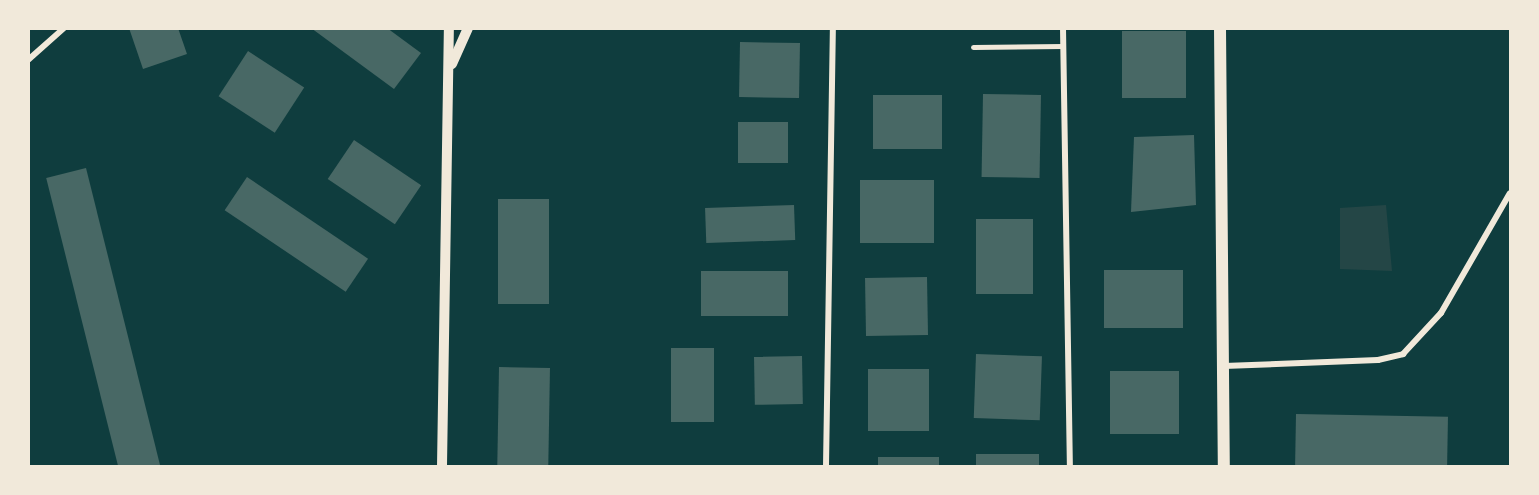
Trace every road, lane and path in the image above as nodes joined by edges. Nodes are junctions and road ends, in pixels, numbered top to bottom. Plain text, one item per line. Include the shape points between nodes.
1 (64, 28) edge
2 (449, 28) edge
3 (468, 28) edge
4 (833, 28) edge
5 (1063, 28) edge
6 (1220, 28) edge
7 (1063, 46) junction
8 (973, 47) dead end
9 (28, 60) edge
10 (451, 67) junction
11 (1510, 193) edge
12 (1224, 366) junction
13 (442, 466) edge
14 (826, 466) edge
15 (1071, 466) edge
16 (1224, 466) edge

1 - 9 street
2 - 10 street
3 - 10 street
4 - 14 street
5 - 7 street
6 - 12 main road
7 - 8 street
7 - 15 street
10 - 13 street
11 - 12 street via 1440,313 1403,354 1378,360
12 - 16 main road

